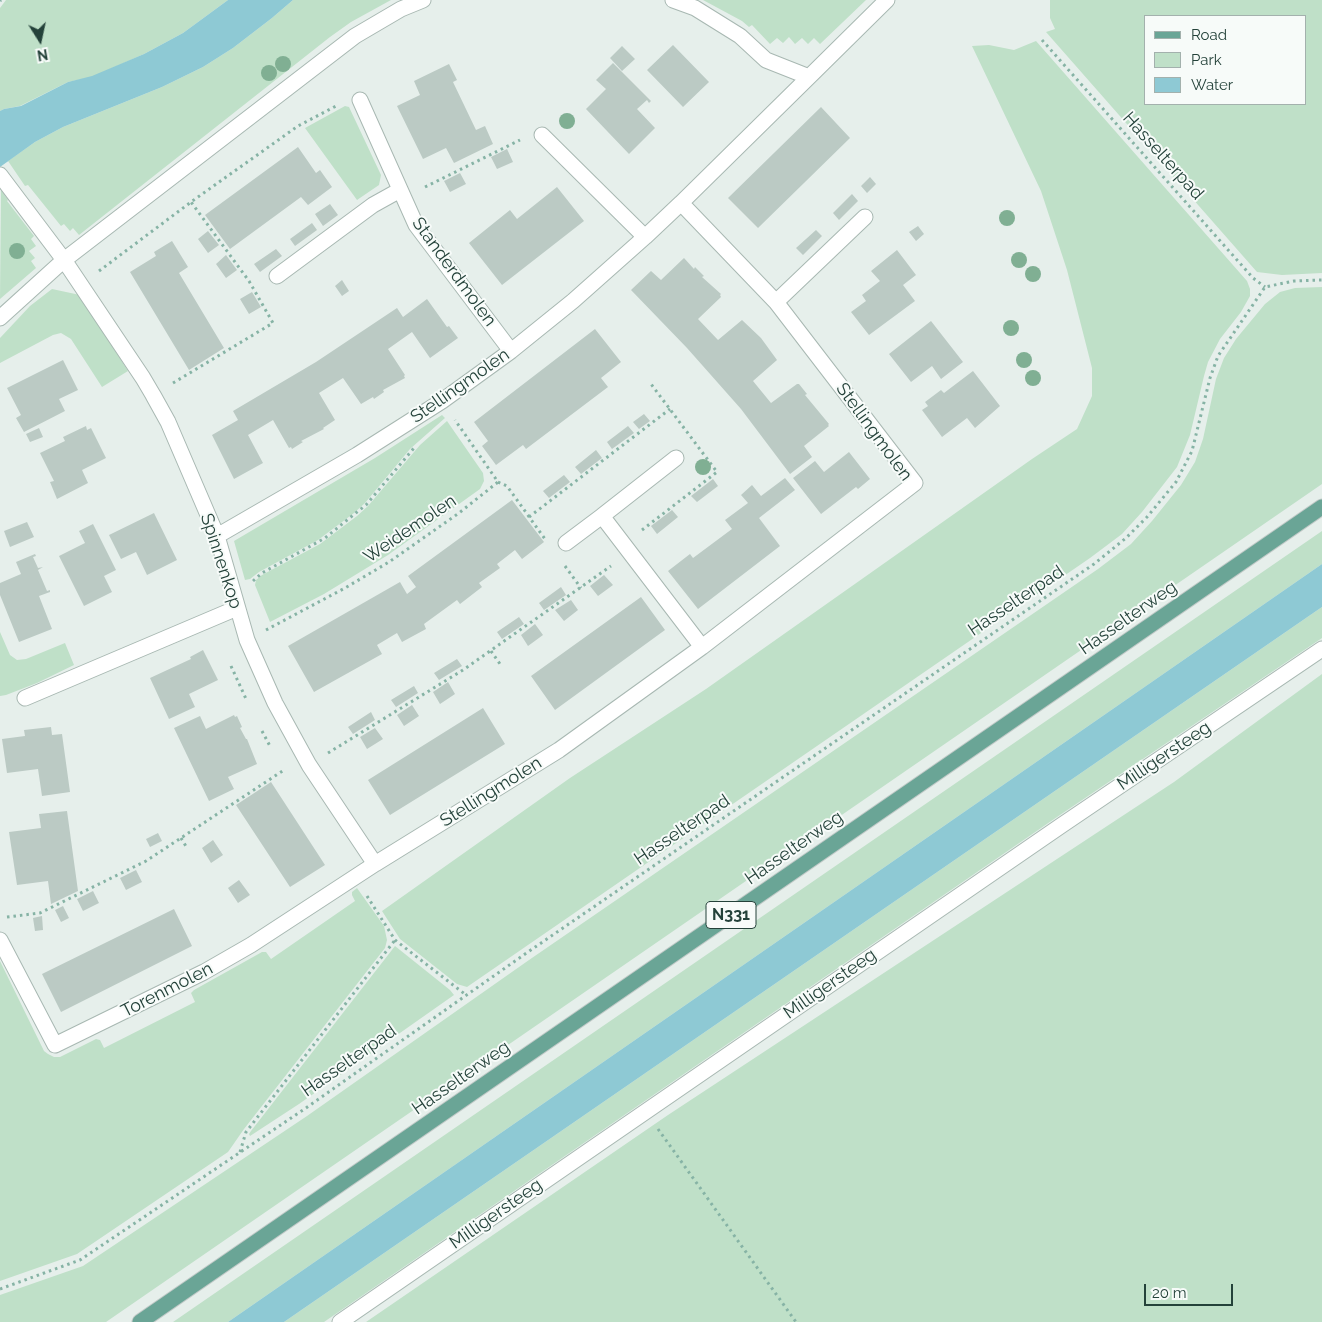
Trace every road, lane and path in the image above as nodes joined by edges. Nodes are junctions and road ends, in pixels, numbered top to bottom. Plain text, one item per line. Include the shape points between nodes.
1 (423, 0) edge
2 (673, 0) edge
3 (887, 0) edge
4 (1042, 40) dead end
5 (809, 77) junction
6 (360, 100) joint
7 (542, 135) joint
8 (4, 181) edge
9 (402, 194) junction
10 (191, 202) junction
11 (681, 203) junction
12 (864, 217) dead end
13 (646, 237) junction
14 (64, 260) junction
15 (277, 276) dead end
16 (1322, 280) edge
17 (82, 287) junction
18 (1265, 287) junction
19 (776, 302) junction
20 (0, 318) edge
21 (511, 351) junction
22 (153, 395) junction
23 (442, 401) junction
24 (670, 409) dead end
25 (415, 447) dead end
26 (676, 458) dead end
27 (498, 482) junction
28 (1322, 507) edge
29 (602, 516) junction
30 (529, 517) junction
31 (217, 536) junction
32 (566, 543) dead end
33 (550, 545) dead end
34 (630, 553) junction
35 (560, 559) dead end
36 (254, 586) dead end
37 (581, 588) junction
38 (237, 608) junction
39 (266, 621) dead end
40 (270, 628) junction
41 (247, 640) junction
42 (702, 647) junction
43 (1322, 649) edge
44 (491, 651) junction
45 (500, 664) dead end
46 (25, 698) dead end
47 (308, 765) junction
48 (284, 770) dead end
49 (181, 838) junction
50 (187, 848) dead end
51 (374, 864) junction
52 (0, 918) edge
53 (0, 940) edge
54 (395, 940) dead end
55 (646, 1111) junction
56 (240, 1152) junction
57 (0, 1288) edge
58 (140, 1322) edge
59 (340, 1322) edge
60 (796, 1322) edge

1 - 14 street via 354,36
2 - 5 street via 695,8 740,36 766,60
3 - 5 street, Stellingmolen
4 - 18 path, Hasselterpad via 1253,278
5 - 11 street, Stellingmolen
6 - 9 street, Standerdmolen
6 - 10 path via 346,100 298,126
7 - 9 path via 521,139
7 - 13 street
8 - 14 street, Spinnenkop
9 - 15 street via 373,205
9 - 21 street, Standerdmolen via 416,225
10 - 17 path
10 - 22 path via 249,281 273,323
11 - 13 street, Stellingmolen
11 - 19 street, Stellingmolen
12 - 19 street
13 - 21 street, Stellingmolen
14 - 17 street, Spinnenkop
14 - 20 street
16 - 18 path
17 - 22 street, Spinnenkop
18 - 56 path, Hasselterpad via 1218,356 1195,444 1182,472 1162,500 1126,538 1094,564
19 - 42 street, Stellingmolen via 915,483
21 - 23 street, Stellingmolen
22 - 31 street, Spinnenkop
23 - 27 path
23 - 31 street, Stellingmolen via 357,455
24 - 30 path
25 - 36 path via 366,505 325,538 256,577
26 - 29 street
27 - 30 path via 507,486
27 - 40 path, Weidemolen via 459,514 389,562
28 - 58 main road, Hasselterweg / N331
29 - 32 street
29 - 34 street
30 - 33 path
31 - 38 street, Spinnenkop
34 - 37 path
34 - 42 street
35 - 37 path
37 - 44 path
38 - 41 street, Spinnenkop
38 - 46 street
39 - 40 path
40 - 41 path, Weidemolen
41 - 47 street, Spinnenkop
42 - 51 street, Stellingmolen via 559,750
43 - 55 street, Milligersteeg
44 - 45 path
44 - 47 path
47 - 51 street, Spinnenkop
48 - 49 path
49 - 50 path
49 - 52 path via 146,861 40,913
51 - 53 street, Torenmolen via 204,972 55,1045
54 - 56 path via 246,1132
55 - 59 street, Milligersteeg
55 - 60 path
56 - 57 path, Hasselterpad via 80,1260

